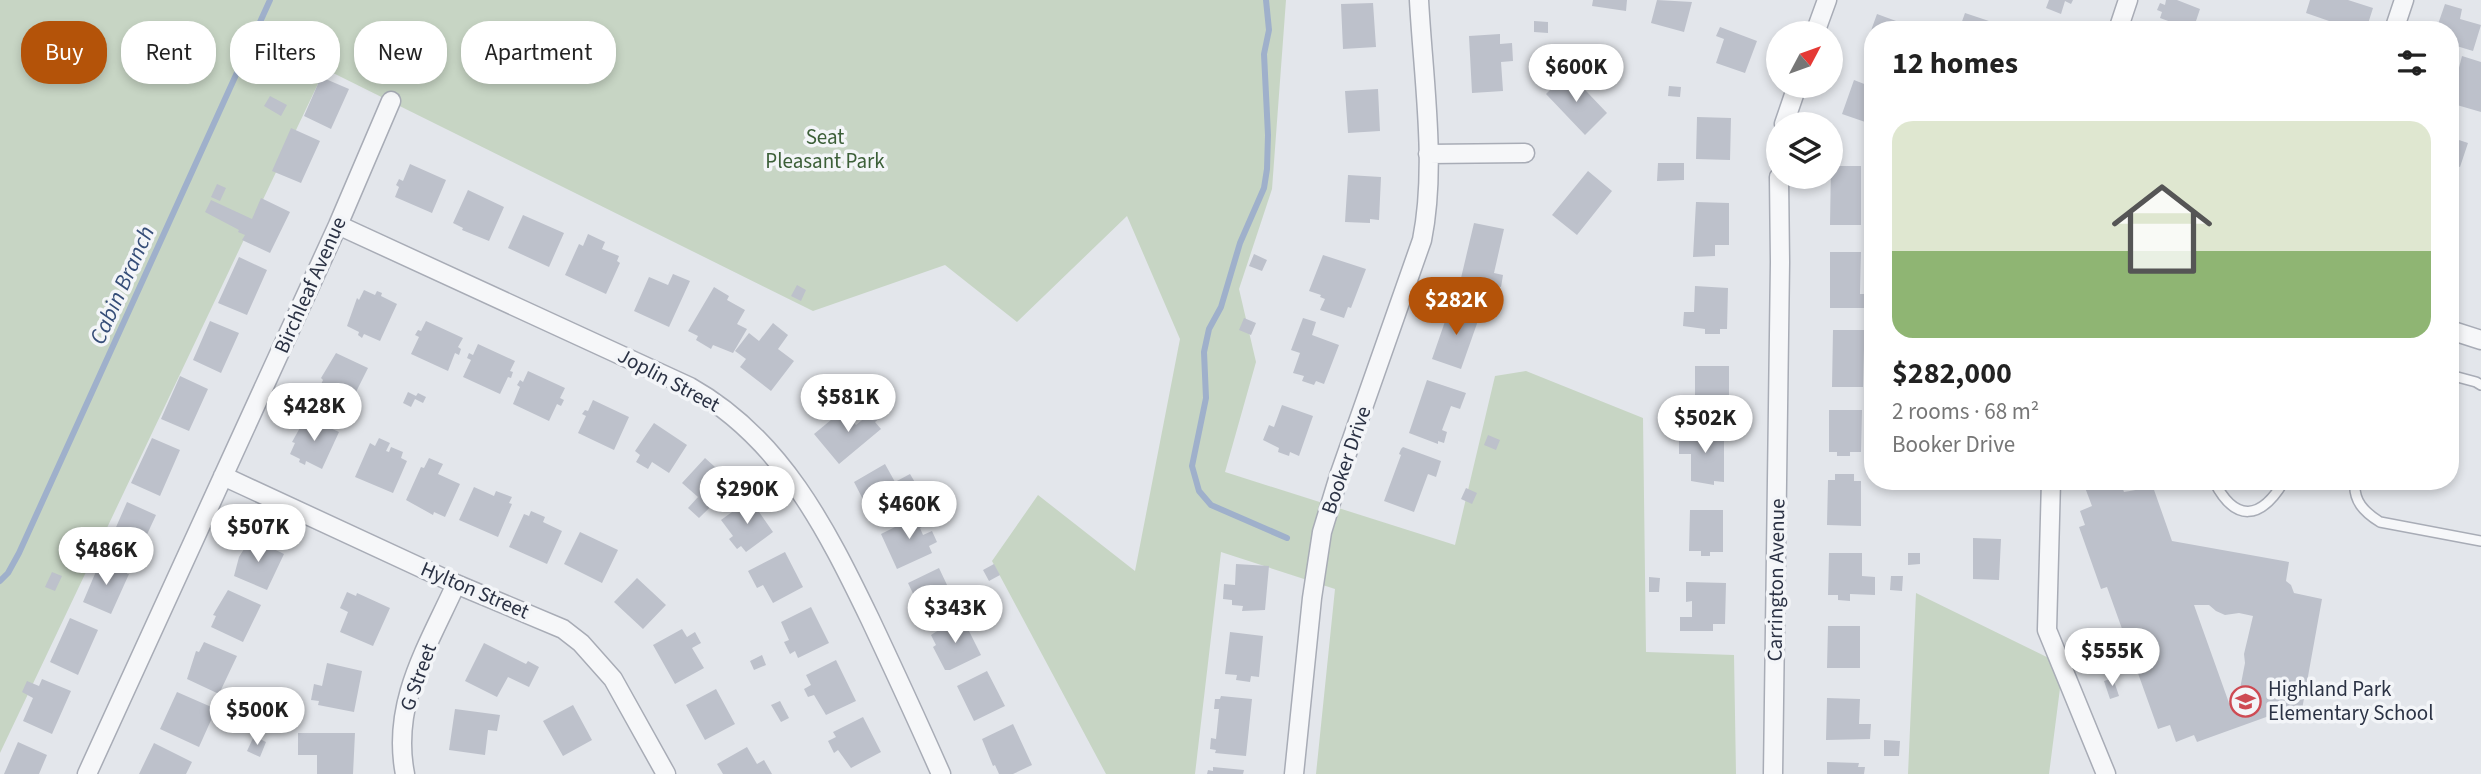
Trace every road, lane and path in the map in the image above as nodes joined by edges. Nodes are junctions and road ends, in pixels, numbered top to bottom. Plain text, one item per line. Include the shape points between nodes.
1 (1419, 0) edge
2 (2128, 0) edge
3 (2404, 0) edge
4 (1820, 2) edge
5 (1817, 21) edge
6 (2121, 21) edge
7 (2397, 21) edge
8 (391, 101) dead end
9 (1428, 153) junction
10 (1525, 153) dead end
11 (1779, 189) edge
12 (338, 225) junction
13 (2459, 333) edge
14 (2481, 340) edge
15 (2459, 378) edge
16 (2481, 385) edge
17 (223, 476) junction
18 (2051, 490) edge
19 (2218, 490) edge
20 (2277, 490) edge
21 (2356, 490) edge
22 (2481, 541) edge
23 (456, 584) junction
24 (87, 774) edge
25 (405, 774) edge
26 (666, 774) edge
27 (941, 774) edge
28 (1294, 774) edge
29 (1773, 774) edge
30 (2106, 774) edge

1 - 9 street, Booker Drive
2 - 6 street
3 - 7 street
4 - 5 street
8 - 12 street, Birchleaf Avenue
9 - 10 street
9 - 28 street, Booker Drive via 1422,240 1322,532
11 - 29 street, Carrington Avenue
12 - 17 street, Birchleaf Avenue
12 - 27 street, Joplin Street via 690,387 738,419 772,453 816,512
13 - 14 street
15 - 16 lane
17 - 23 street, Hylton Street
17 - 24 street, Birchleaf Avenue
18 - 30 street via 2047,630
19 - 20 lane via 2238,511 2248,513 2266,504
21 - 22 lane via 2358,503 2380,522
23 - 25 street, G Street via 404,707
23 - 26 street, Hylton Street via 544,620 581,643 613,679

